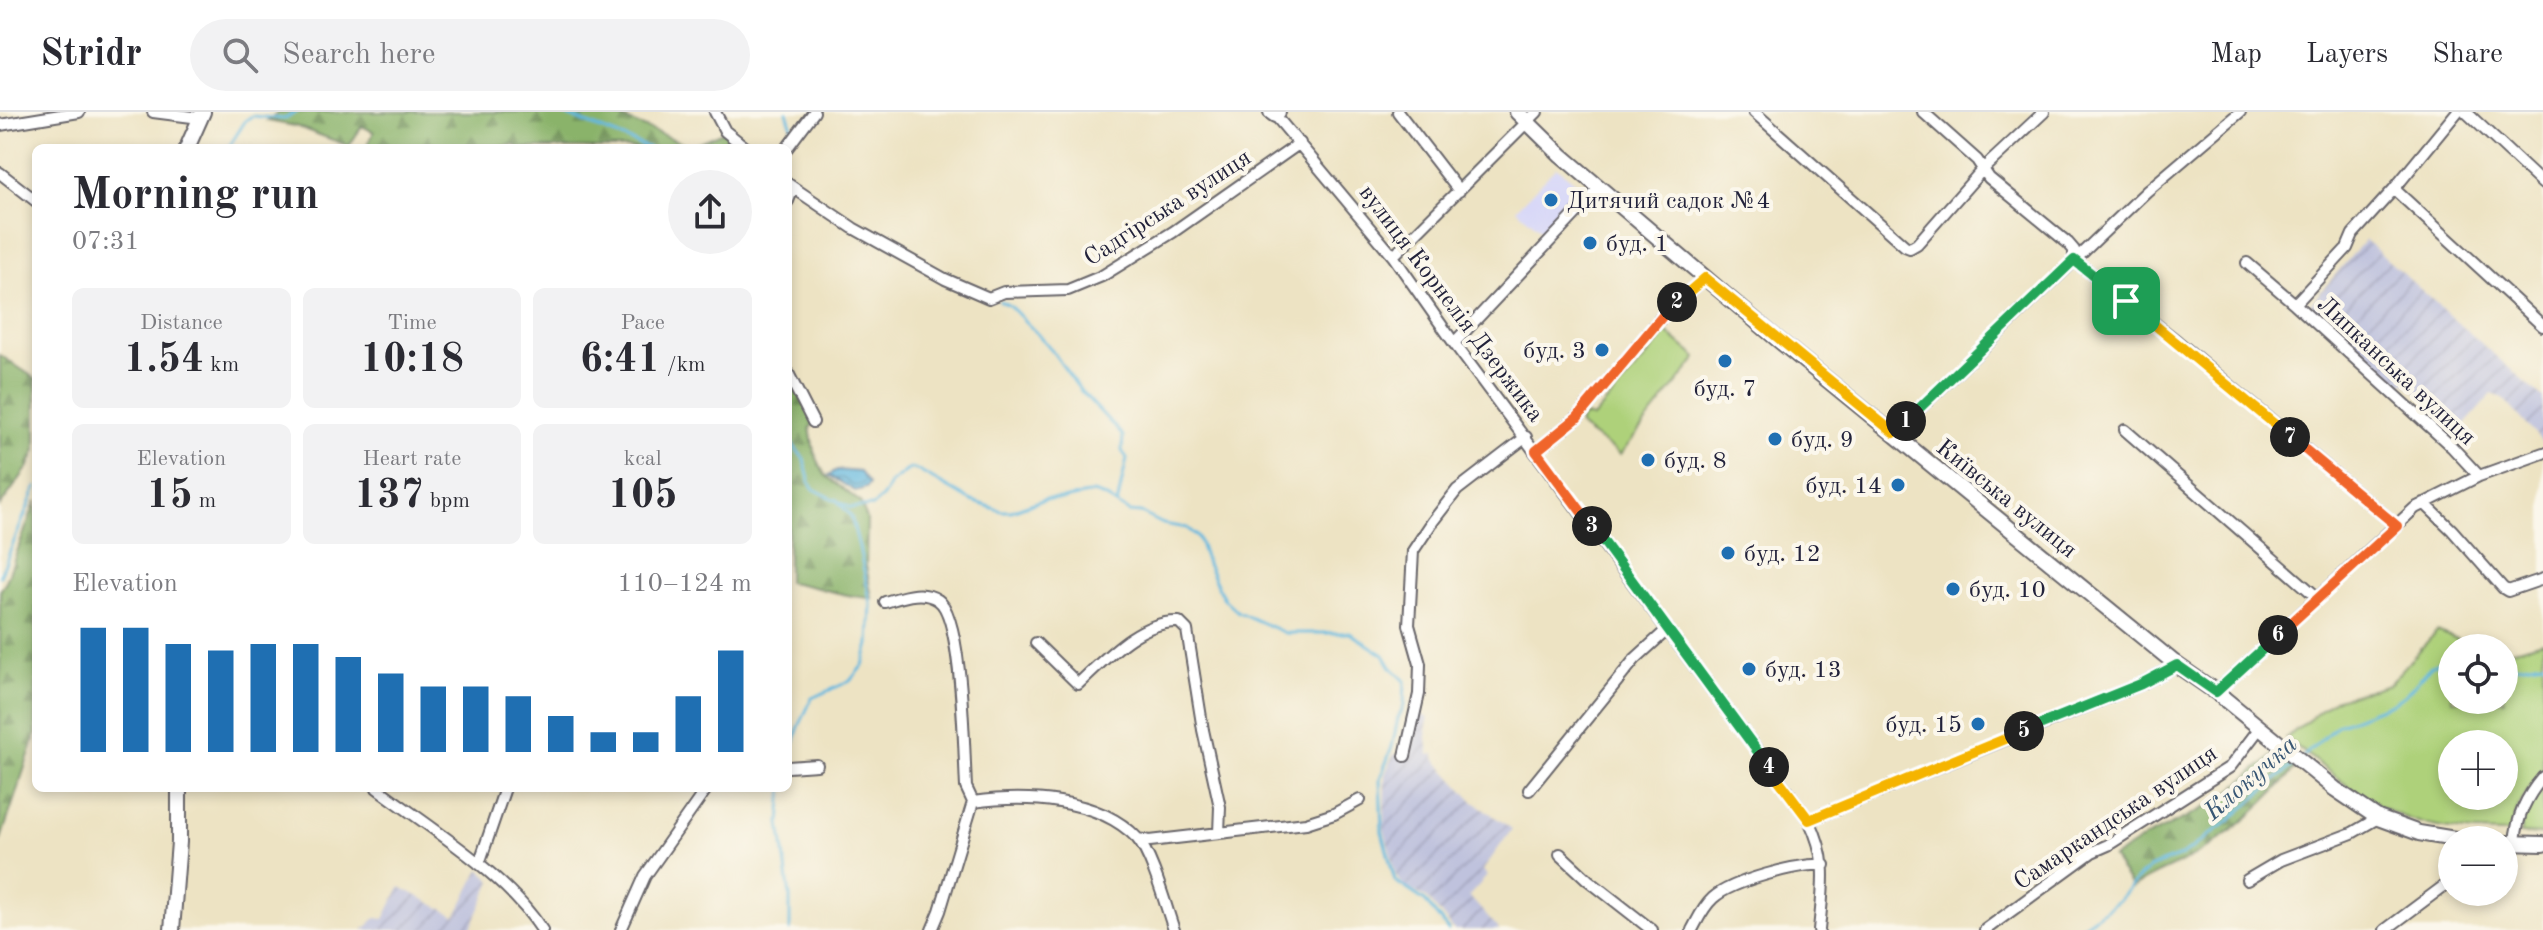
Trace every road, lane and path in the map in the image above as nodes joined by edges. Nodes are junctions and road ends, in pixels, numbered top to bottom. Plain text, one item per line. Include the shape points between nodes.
1 (79, 112) edge
2 (153, 112) edge
3 (715, 112) edge
4 (814, 112) edge
5 (1398, 112) edge
6 (1537, 112) edge
7 (1754, 112) edge
8 (1923, 112) edge
9 (2044, 112) edge
10 (2240, 112) edge
11 (2457, 112) edge
12 (2466, 112) edge
13 (1275, 113) edge
14 (201, 115) edge
15 (1521, 118) edge
16 (0, 125) edge
17 (1300, 143) junction
18 (189, 144) edge
19 (741, 144) edge
20 (790, 144) edge
21 (1983, 169) junction
22 (0, 173) edge
23 (2543, 184) edge
24 (792, 187) edge
25 (1600, 188) junction
26 (2394, 189) junction
27 (1459, 191) junction
28 (32, 198) edge
29 (1393, 256) junction
30 (2074, 260) junction
31 (2247, 263) dead end
32 (1705, 278) junction
33 (2295, 304) junction
34 (2543, 326) edge
35 (1454, 343) junction
36 (792, 381) edge
37 (813, 422) dead end
38 (2125, 430) dead end
39 (1894, 433) junction
40 (1526, 437) junction
41 (1536, 451) junction
42 (2543, 453) edge
43 (2479, 476) junction
44 (2424, 503) junction
45 (2397, 526) junction
46 (2543, 579) edge
47 (2318, 598) junction
48 (885, 602) dead end
49 (1668, 629) junction
50 (1036, 643) dead end
51 (2177, 665) junction
52 (2216, 692) junction
53 (2259, 729) junction
54 (1405, 756) dead end
55 (817, 765) dead end
56 (792, 767) edge
57 (2543, 777) edge
58 (1529, 790) dead end
59 (179, 792) edge
60 (382, 792) edge
61 (504, 792) edge
62 (704, 792) edge
63 (1360, 800) dead end
64 (973, 802) junction
65 (2378, 818) junction
66 (1809, 820) junction
67 (2515, 826) edge
68 (1219, 833) junction
69 (2438, 836) edge
70 (1138, 839) junction
71 (2518, 843) edge
72 (2543, 844) edge
73 (1560, 854) dead end
74 (479, 864) junction
75 (1824, 865) junction
76 (2247, 880) dead end
77 (2438, 890) edge
78 (172, 930) edge
79 (542, 930) edge
80 (621, 930) edge
81 (932, 930) edge
82 (1174, 930) edge
83 (1652, 930) edge
84 (1692, 930) edge
85 (1819, 930) edge
86 (1985, 930) edge
87 (2385, 930) edge

1 - 16 street
2 - 14 street
3 - 19 street via 725,131
4 - 20 street
5 - 27 street
6 - 15 street
7 - 21 street via 1910,248
8 - 21 street
9 - 21 street
10 - 30 street
11 - 26 street, Липканська вулиця
12 - 23 street
13 - 17 street, вулиця Корнелія Дзержика
14 - 18 street
15 - 25 street, Київська вулиця
15 - 27 street
17 - 24 street, Садгірська вулиця via 1102,276 1068,290 1004,292 989,298 853,228
17 - 29 street, вулиця Корнелія Дзержика
21 - 30 street via 2068,243
22 - 28 street
25 - 32 street, Київська вулиця
25 - 35 street
26 - 33 street, Липканська вулиця
26 - 34 street
27 - 29 street
29 - 35 street, вулиця Корнелія Дзержика
30 - 39 street
30 - 45 street
31 - 33 street
32 - 39 street, Київська вулиця
32 - 41 street via 1666,312 1577,418
33 - 43 street, Липканська вулиця
35 - 40 street, вулиця Корнелія Дзержика
36 - 37 street
38 - 47 street
39 - 51 street, Київська вулиця
40 - 41 street, вулиця Корнелія Дзержика
40 - 54 street via 1457,490 1413,551 1409,625 1420,664 1419,694
41 - 49 street, вулиця Корнелія Дзержика
42 - 43 street
43 - 44 street
44 - 45 street
44 - 46 street via 2503,588 2508,591
45 - 47 street
47 - 52 street
48 - 64 street via 919,593 936,598 948,612 957,652 966,787
49 - 58 street via 1635,659
49 - 66 street, вулиця Корнелія Дзержика
50 - 68 street via 1078,684 1152,625 1179,622 1187,630 1220,807
51 - 52 street, Київська вулиця
51 - 66 street
52 - 53 street, Київська вулиця
53 - 65 street, Київська вулиця
53 - 86 street, Самаркандська вулиця via 2230,767 2092,852
55 - 56 street
57 - 67 street
59 - 78 street
60 - 74 street
61 - 74 street
62 - 80 street via 645,876
63 - 68 street via 1306,823
64 - 70 street via 1025,798 1092,811
64 - 81 street
65 - 69 street, Київська вулиця
65 - 76 street
66 - 75 street, вулиця Корнелія Дзержика
68 - 70 street
70 - 82 street
71 - 72 street
73 - 83 street
74 - 79 street
75 - 84 street via 1725,889 1706,905
75 - 85 street, вулиця Корнелія Дзержика
77 - 87 street

